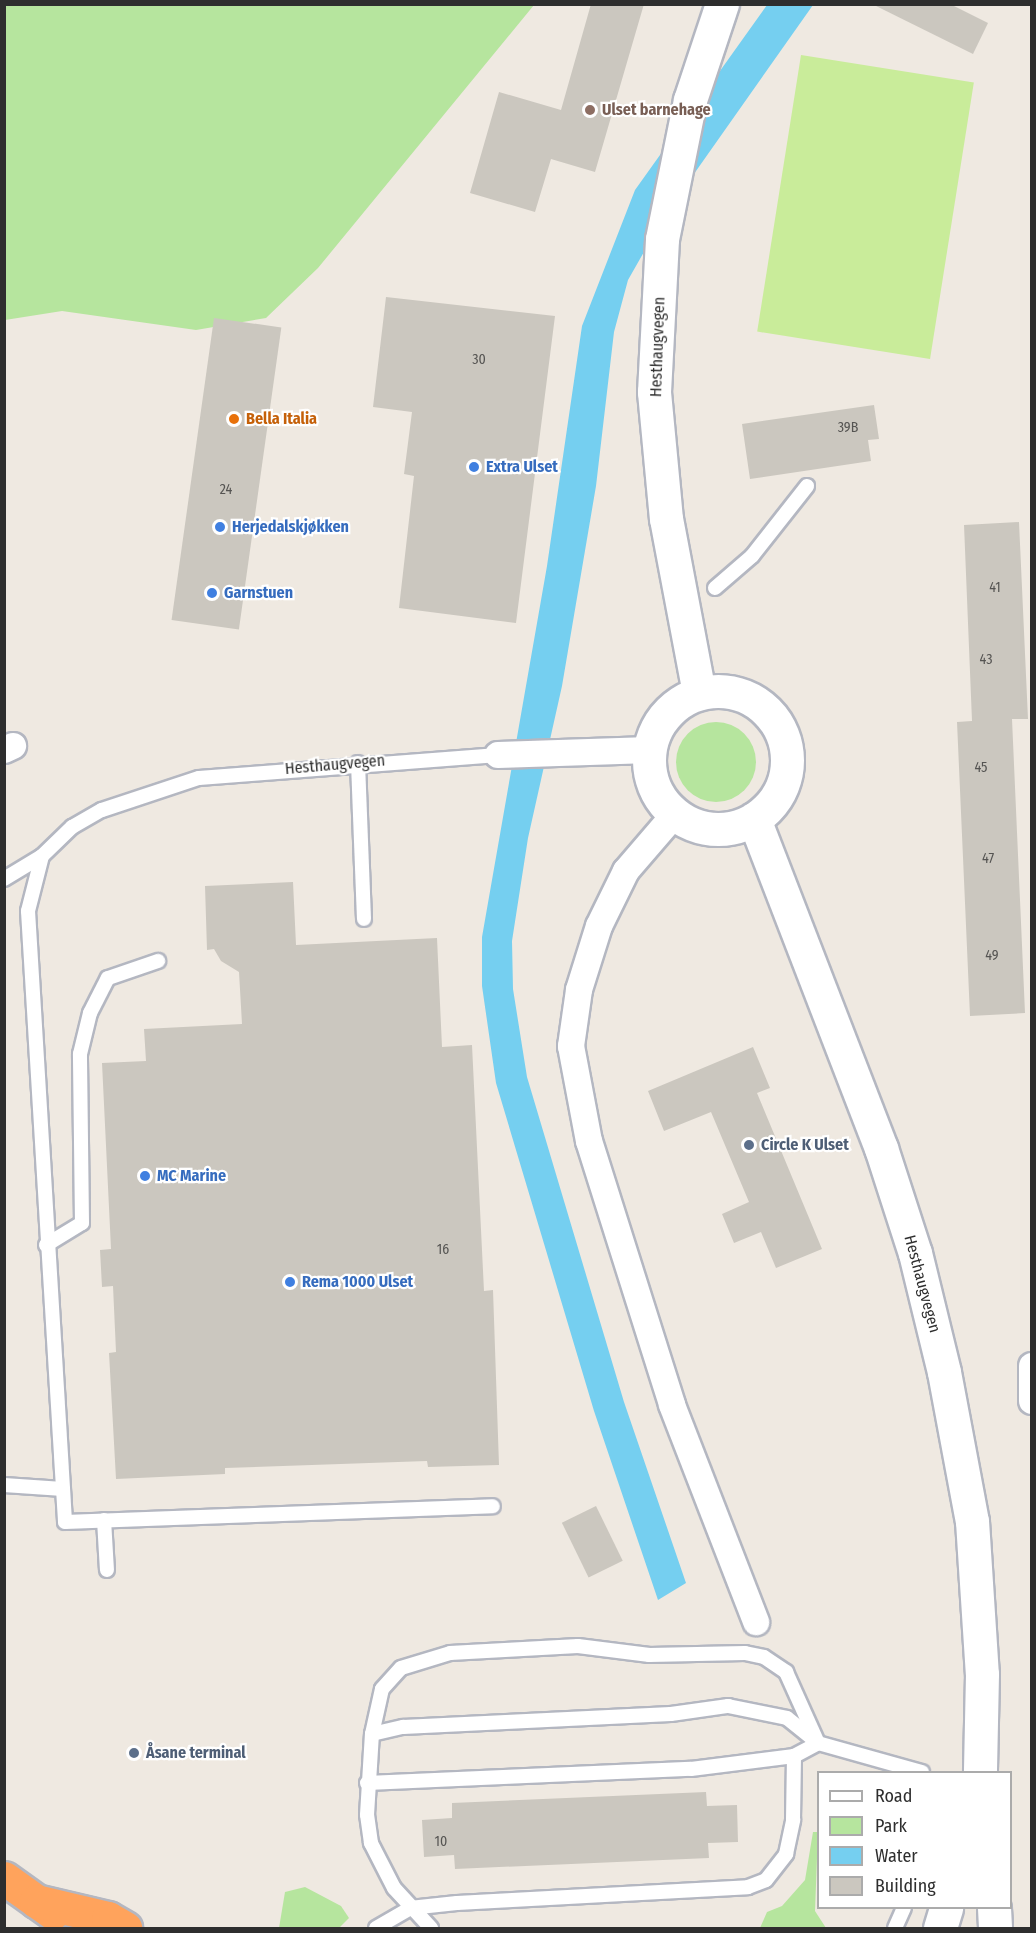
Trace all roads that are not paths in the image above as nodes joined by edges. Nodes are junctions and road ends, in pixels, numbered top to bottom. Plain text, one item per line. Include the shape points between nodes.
1 (722, 4) edge
2 (807, 486) dead end
3 (715, 588) dead end
4 (699, 693) junction
5 (650, 750) junction
6 (498, 755) joint
7 (358, 763) junction
8 (675, 814) junction
9 (754, 819) junction
10 (42, 856) junction
11 (4, 879) edge
12 (364, 919) dead end
13 (158, 961) dead end
14 (46, 1245) junction
15 (1032, 1366) edge
16 (1032, 1401) edge
17 (4, 1485) edge
18 (63, 1489) junction
19 (493, 1506) dead end
20 (104, 1520) junction
21 (107, 1570) dead end
22 (756, 1622) dead end
23 (372, 1734) junction
24 (818, 1743) junction
25 (794, 1756) junction
26 (915, 1771) edge
27 (980, 1771) edge
28 (367, 1783) junction
29 (4, 1878) edge
30 (36, 1901) junction
31 (410, 1908) junction
32 (904, 1909) edge
33 (946, 1909) edge
34 (994, 1909) edge
35 (74, 1929) edge
36 (125, 1929) edge
37 (376, 1929) edge
38 (431, 1929) edge
39 (895, 1929) edge
40 (940, 1929) edge
41 (995, 1929) edge

1 - 4 main road, Hesthaugvegen via 690,100 662,238 654,392 666,519
2 - 3 lane via 752,556
4 - 5 main road via 668,713
4 - 9 main road via 726,691 747,696 778,724 787,765 782,786 771,804
5 - 6 street, Hesthaugvegen
5 - 8 main road via 651,774 659,796
6 - 7 lane, Hesthaugvegen
7 - 10 lane, Hesthaugvegen via 199,778 144,793 72,827
7 - 12 lane
8 - 9 main road via 713,829
8 - 22 street via 626,871 599,926 579,990 571,1046 589,1141 672,1405
9 - 27 main road, Hesthaugvegen via 881,1148 915,1253 942,1361 972,1521 982,1674
10 - 11 lane, Hesthaugvegen
10 - 14 lane via 28,910
13 - 14 lane via 108,978 90,1013 80,1054 82,1223
14 - 18 lane
15 - 16 street
17 - 18 lane
18 - 20 lane via 65,1522
19 - 20 lane
20 - 21 lane
23 - 24 lane via 403,1727 671,1714 728,1706 787,1718
23 - 24 lane via 381,1689 401,1668 450,1653 578,1646 649,1655 745,1653 764,1657 786,1672
23 - 28 lane
24 - 25 lane
24 - 26 lane
25 - 28 lane via 691,1769
25 - 31 lane via 793,1820 786,1854 766,1880 748,1887
28 - 31 lane via 371,1843 379,1864
29 - 30 highway
30 - 35 highway
30 - 36 highway via 108,1918
31 - 37 lane
31 - 38 lane
32 - 39 lane
33 - 40 main road
34 - 41 main road

